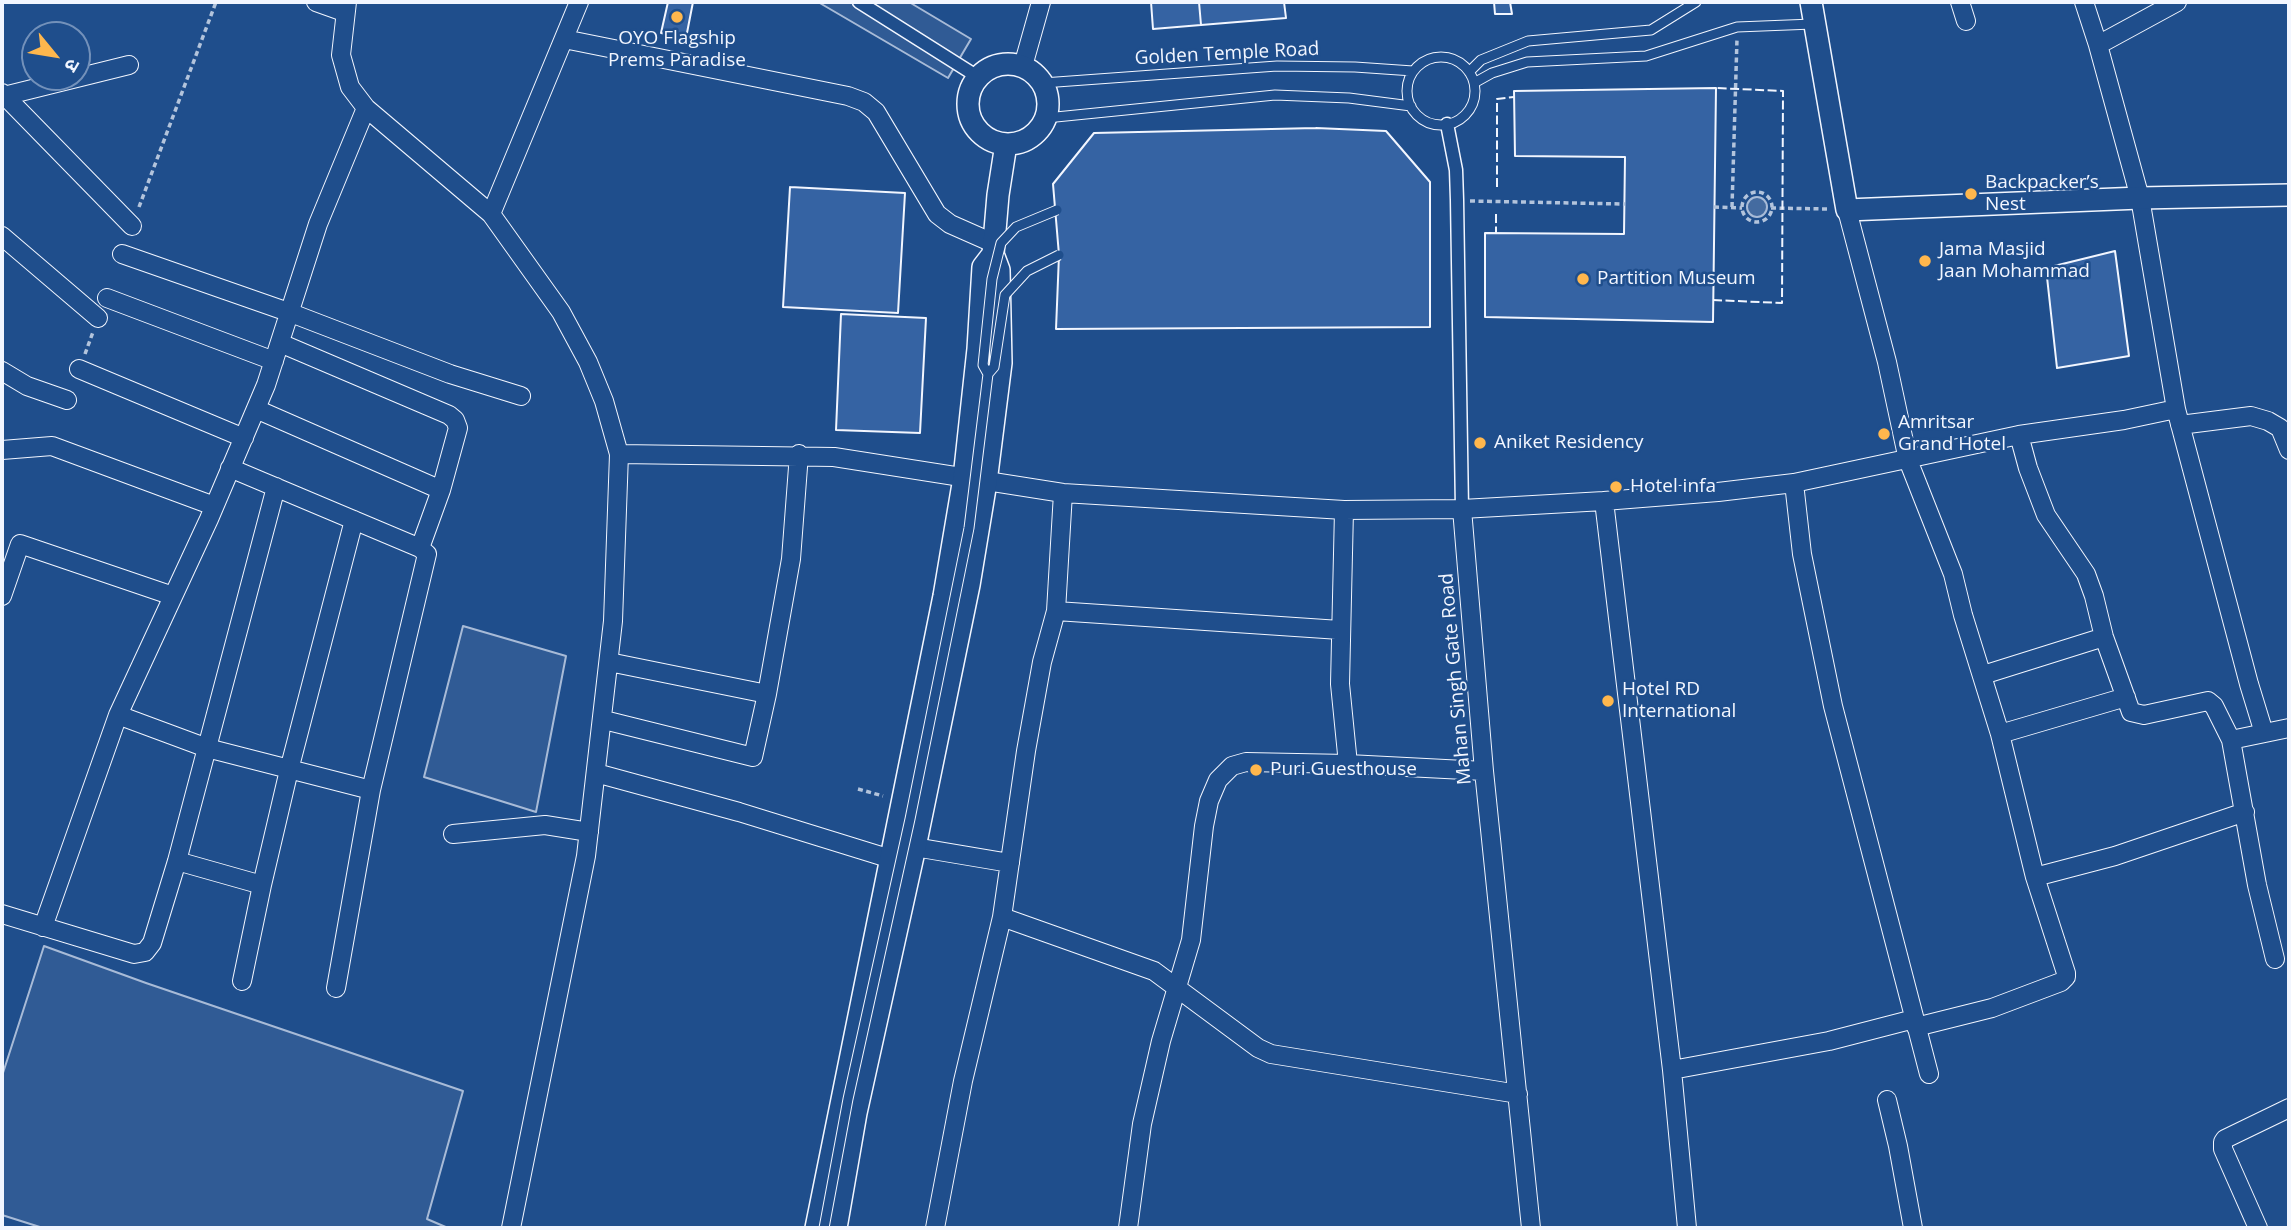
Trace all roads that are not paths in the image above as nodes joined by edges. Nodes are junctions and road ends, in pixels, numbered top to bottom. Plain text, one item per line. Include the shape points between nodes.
1 (316, 2) edge
2 (579, 2) edge
3 (859, 2) edge
4 (1041, 2) edge
5 (1696, 2) edge
6 (1811, 2) edge
7 (1960, 2) edge
8 (2084, 2) edge
9 (2177, 2) edge
10 (346, 7) edge
11 (1966, 21) dead end
12 (1815, 24) junction
13 (564, 40) junction
14 (2098, 45) junction
15 (128, 65) dead end
16 (1023, 66) junction
17 (1413, 71) junction
18 (1469, 72) junction
19 (978, 77) junction
20 (1043, 83) junction
21 (1474, 83) junction
22 (3, 94) edge
23 (1411, 106) junction
24 (366, 108) junction
25 (1046, 118) junction
26 (1447, 124) junction
27 (1006, 144) junction
28 (2289, 195) edge
29 (2140, 198) junction
30 (1057, 210) dead end
31 (1847, 210) junction
32 (491, 215) junction
33 (132, 226) dead end
34 (2, 236) edge
35 (993, 248) junction
36 (122, 254) dead end
37 (1059, 255) dead end
38 (107, 298) dead end
39 (291, 313) junction
40 (98, 318) dead end
41 (280, 343) junction
42 (274, 361) junction
43 (79, 369) dead end
44 (2, 371) edge
45 (988, 374) junction
46 (521, 396) dead end
47 (67, 400) dead end
48 (256, 409) junction
49 (2178, 417) junction
50 (2285, 430) edge
51 (2019, 435) junction
52 (244, 438) junction
53 (2, 450) edge
54 (2289, 450) edge
55 (619, 454) junction
56 (799, 454) junction
57 (1908, 460) junction
58 (230, 468) junction
59 (964, 478) junction
60 (986, 482) junction
61 (1794, 483) junction
62 (276, 487) junction
63 (441, 490) junction
64 (1063, 493) junction
65 (1604, 502) junction
66 (214, 506) junction
67 (1462, 509) junction
68 (1344, 510) junction
69 (354, 520) junction
70 (420, 548) junction
71 (2, 596) edge
72 (173, 596) junction
73 (1056, 611) junction
74 (1340, 630) junction
75 (2104, 637) junction
76 (609, 663) junction
77 (1983, 675) junction
78 (767, 694) junction
79 (2126, 697) junction
80 (118, 715) junction
81 (604, 720) junction
82 (2289, 728) edge
83 (2264, 733) junction
84 (2000, 734) junction
85 (2231, 740) junction
86 (207, 748) junction
87 (1348, 764) junction
88 (289, 771) junction
89 (1484, 771) junction
90 (596, 773) junction
91 (371, 790) junction
92 (2245, 812) junction
93 (589, 832) junction
94 (453, 834) dead end
95 (915, 847) junction
96 (891, 859) junction
97 (177, 861) junction
98 (1010, 863) junction
99 (2035, 877) junction
100 (262, 886) junction
101 (2, 914) edge
102 (1002, 918) junction
103 (43, 927) junction
104 (2275, 959) dead end
105 (242, 981) dead end
106 (1179, 987) junction
107 (336, 988) dead end
108 (1915, 1023) junction
109 (1672, 1070) junction
110 (1929, 1074) dead end
111 (1518, 1094) junction
112 (1887, 1100) dead end
113 (2289, 1108) edge
114 (511, 1228) edge
115 (816, 1228) edge
116 (824, 1228) edge
117 (836, 1228) edge
118 (934, 1228) edge
119 (1128, 1228) edge
120 (1531, 1228) edge
121 (1687, 1228) edge
122 (1913, 1228) edge
123 (2258, 1228) edge

1 - 10 street
2 - 13 street
3 - 19 street
4 - 16 street
5 - 18 lane via 1651,30 1528,41 1481,60
6 - 12 street
7 - 11 street
8 - 14 street
9 - 14 street
10 - 24 street via 341,55 350,87
12 - 21 lane via 1737,27 1646,56 1527,61
12 - 31 street
13 - 32 street
13 - 35 street via 864,102 876,112 937,214
14 - 29 street
15 - 22 street
16 - 19 street via 998,64
16 - 20 street
17 - 18 lane via 1441,57
17 - 20 lane, Golden Temple Road via 1277,66
17 - 23 lane via 1407,88
18 - 21 lane
19 - 27 street via 968,101 974,125 982,135
20 - 25 street via 1048,100
21 - 26 lane via 1472,105 1457,121
22 - 33 street
23 - 25 lane via 1275,95
23 - 26 lane via 1425,121
24 - 32 street
24 - 39 street via 318,224
25 - 27 street via 1030,137
26 - 67 street, Mahan Singh Gate Road via 1456,170
27 - 35 street
28 - 29 street
29 - 31 street
29 - 49 street
30 - 45 lane, bridge via 1016,227 1001,243 992,279 984,365
31 - 57 street
32 - 55 street via 561,312 588,362
34 - 40 street
35 - 59 street via 983,267
35 - 60 street via 999,270 1000,363
36 - 39 street
37 - 45 lane, bridge via 1027,271 1005,295
38 - 42 street
39 - 41 street
39 - 46 street
41 - 42 street
41 - 63 street via 455,420 458,428
42 - 48 street
43 - 52 street
44 - 47 street via 27,386
45 - 116 lane, bridge via 969,528
48 - 52 street
48 - 63 street
49 - 50 street via 2251,416
49 - 51 street
49 - 83 street
50 - 54 street
51 - 57 street
51 - 75 street via 2046,516 2086,574
52 - 58 street
53 - 66 street via 52,446
55 - 56 street
55 - 76 street
56 - 59 street
56 - 78 street via 791,559
57 - 61 street
57 - 77 street via 1953,574
58 - 62 street
58 - 66 street
59 - 60 street
59 - 96 street
60 - 64 street
60 - 95 street
61 - 65 street
61 - 108 street via 1802,554 1833,706
62 - 69 street
62 - 86 street
63 - 70 street
64 - 68 street
64 - 73 street
65 - 67 street
65 - 109 street
66 - 72 street
67 - 68 street
67 - 89 street, Mahan Singh Gate Road
68 - 74 street
69 - 70 street
69 - 88 street
70 - 91 street via 426,559
71 - 72 street via 20,544
72 - 80 street
73 - 74 street
73 - 98 street via 1040,674
74 - 87 street via 1341,706
75 - 77 street
75 - 79 street
76 - 78 street
76 - 81 street
77 - 84 street
78 - 81 street via 753,757
79 - 84 street
79 - 85 street via 2131,712 2139,715 2207,701
80 - 86 street
80 - 103 street
81 - 90 street
82 - 83 street
83 - 85 street
84 - 99 street
85 - 92 street
86 - 88 street
86 - 97 street
87 - 89 street
87 - 106 street via 1246,762 1232,766 1218,780 1209,802 1191,940
88 - 91 street
88 - 100 street
89 - 111 street, Mahan Singh Gate Road
90 - 93 street
90 - 96 street
91 - 107 street
92 - 99 street via 2115,856
92 - 104 street
93 - 94 street via 545,825
93 - 114 street
95 - 98 street
95 - 117 street via 856,1113
96 - 115 street
97 - 100 street
97 - 103 street via 152,943 145,952 134,954
98 - 102 street
99 - 108 street via 2064,981 1992,1008
100 - 105 street
101 - 103 street
102 - 106 street via 1154,971
102 - 118 street via 962,1081
106 - 111 street via 1270,1054
106 - 119 street via 1142,1124
108 - 109 street
108 - 110 street
109 - 121 street
111 - 120 street, Mahan Singh Gate Road
112 - 122 street
113 - 123 street via 2223,1142

